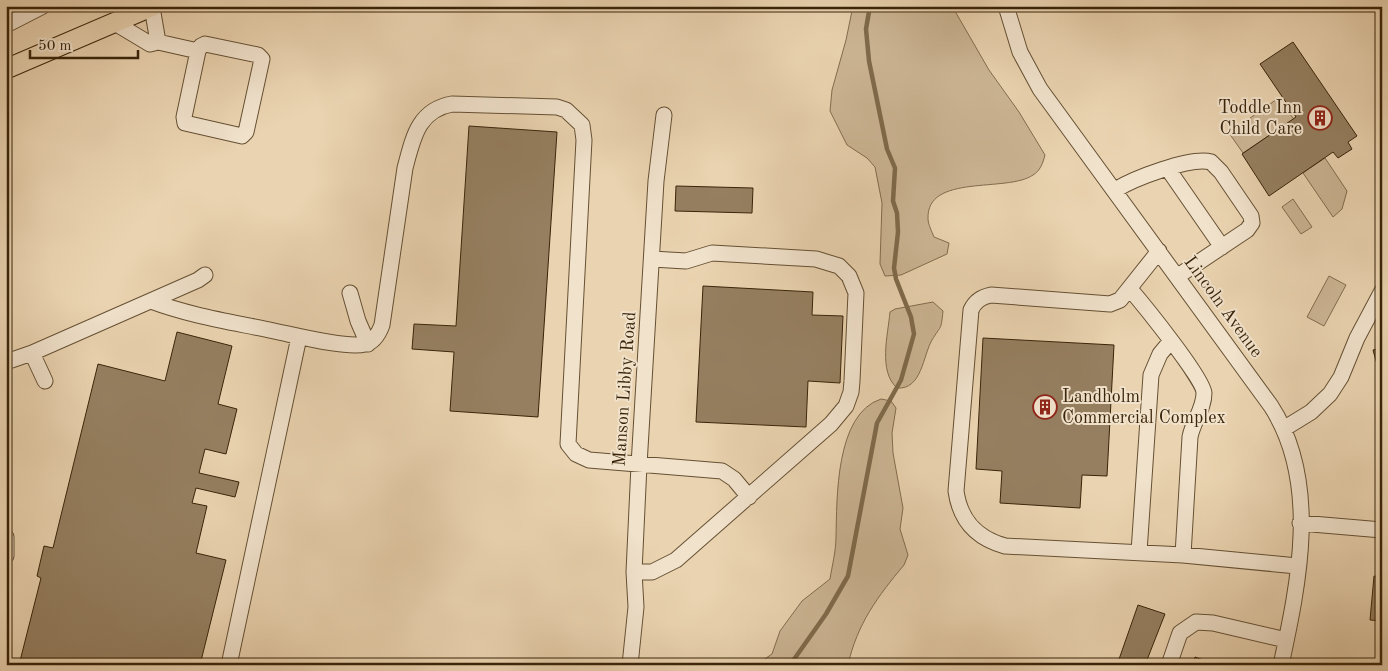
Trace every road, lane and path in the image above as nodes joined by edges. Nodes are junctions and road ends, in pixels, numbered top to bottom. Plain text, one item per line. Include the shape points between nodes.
1 (43, 6) edge
2 (153, 6) edge
3 (1006, 6) edge
4 (131, 11) edge
5 (115, 23) junction
6 (6, 25) edge
7 (158, 42) junction
8 (198, 51) junction
9 (6, 69) edge
10 (664, 115) dead end
11 (1168, 169) junction
12 (1115, 190) junction
13 (1222, 247) junction
14 (1159, 251) junction
15 (652, 259) junction
16 (205, 275) dead end
17 (1178, 276) junction
18 (1130, 289) junction
19 (1382, 291) edge
20 (350, 293) dead end
21 (151, 301) junction
22 (1375, 314) edge
23 (299, 336) junction
24 (1170, 342) junction
25 (368, 344) junction
26 (32, 353) junction
27 (6, 362) edge
28 (45, 381) dead end
29 (1284, 428) junction
30 (639, 465) junction
31 (749, 497) junction
32 (1300, 523) junction
33 (1382, 530) edge
34 (6, 537) edge
35 (1140, 552) junction
36 (1183, 555) junction
37 (6, 556) edge
38 (1298, 566) junction
39 (634, 572) junction
40 (1286, 640) junction
41 (229, 665) edge
42 (630, 665) edge
43 (1168, 665) edge
44 (1281, 665) edge

1 - 6 street
2 - 4 main road
2 - 7 street
3 - 12 street, Lincoln Avenue via 1020,52 1040,89
4 - 5 main road
5 - 7 street via 150,44
5 - 9 main road
7 - 8 street
8 - 8 street via 184,120 188,124 242,136 246,132 262,59 205,44
10 - 15 street, Manson Libby Road
11 - 12 street
11 - 13 street
11 - 13 street via 1205,160 1216,165 1221,172 1252,220 1247,230
12 - 14 street, Lincoln Avenue
13 - 17 street
14 - 17 street, Lincoln Avenue
14 - 18 street
15 - 30 street, Manson Libby Road
15 - 31 street via 686,261 712,253 816,259 839,266 854,285 852,381 846,406 821,435
16 - 21 street
17 - 29 street, Lincoln Avenue
18 - 24 street
18 - 35 street via 1120,300 1110,304 991,295 978,300 971,310 956,491 969,525 978,535 1004,546
19 - 22 street
20 - 25 street
21 - 23 street via 173,309
21 - 26 street
22 - 29 street via 1330,394 1311,412
23 - 25 street
23 - 41 street
24 - 35 street via 1160,354 1151,375
24 - 36 street via 1192,367 1204,390 1203,403 1190,437
25 - 30 street via 382,325 405,168 424,118 440,106 452,104 557,107 566,110 582,125 584,140 567,440 576,454 589,460
26 - 27 street
26 - 28 street
29 - 32 street, Lincoln Avenue via 1291,442 1298,473
30 - 31 street via 722,472 734,479
30 - 39 street, Manson Libby Road
31 - 39 street via 668,565 652,572
32 - 33 street
32 - 38 street, Lincoln Avenue
34 - 37 street
35 - 36 street
36 - 38 street
38 - 40 street, Lincoln Avenue
39 - 42 street, Manson Libby Road via 636,607
40 - 43 street via 1196,622 1180,633
40 - 44 street, Lincoln Avenue

